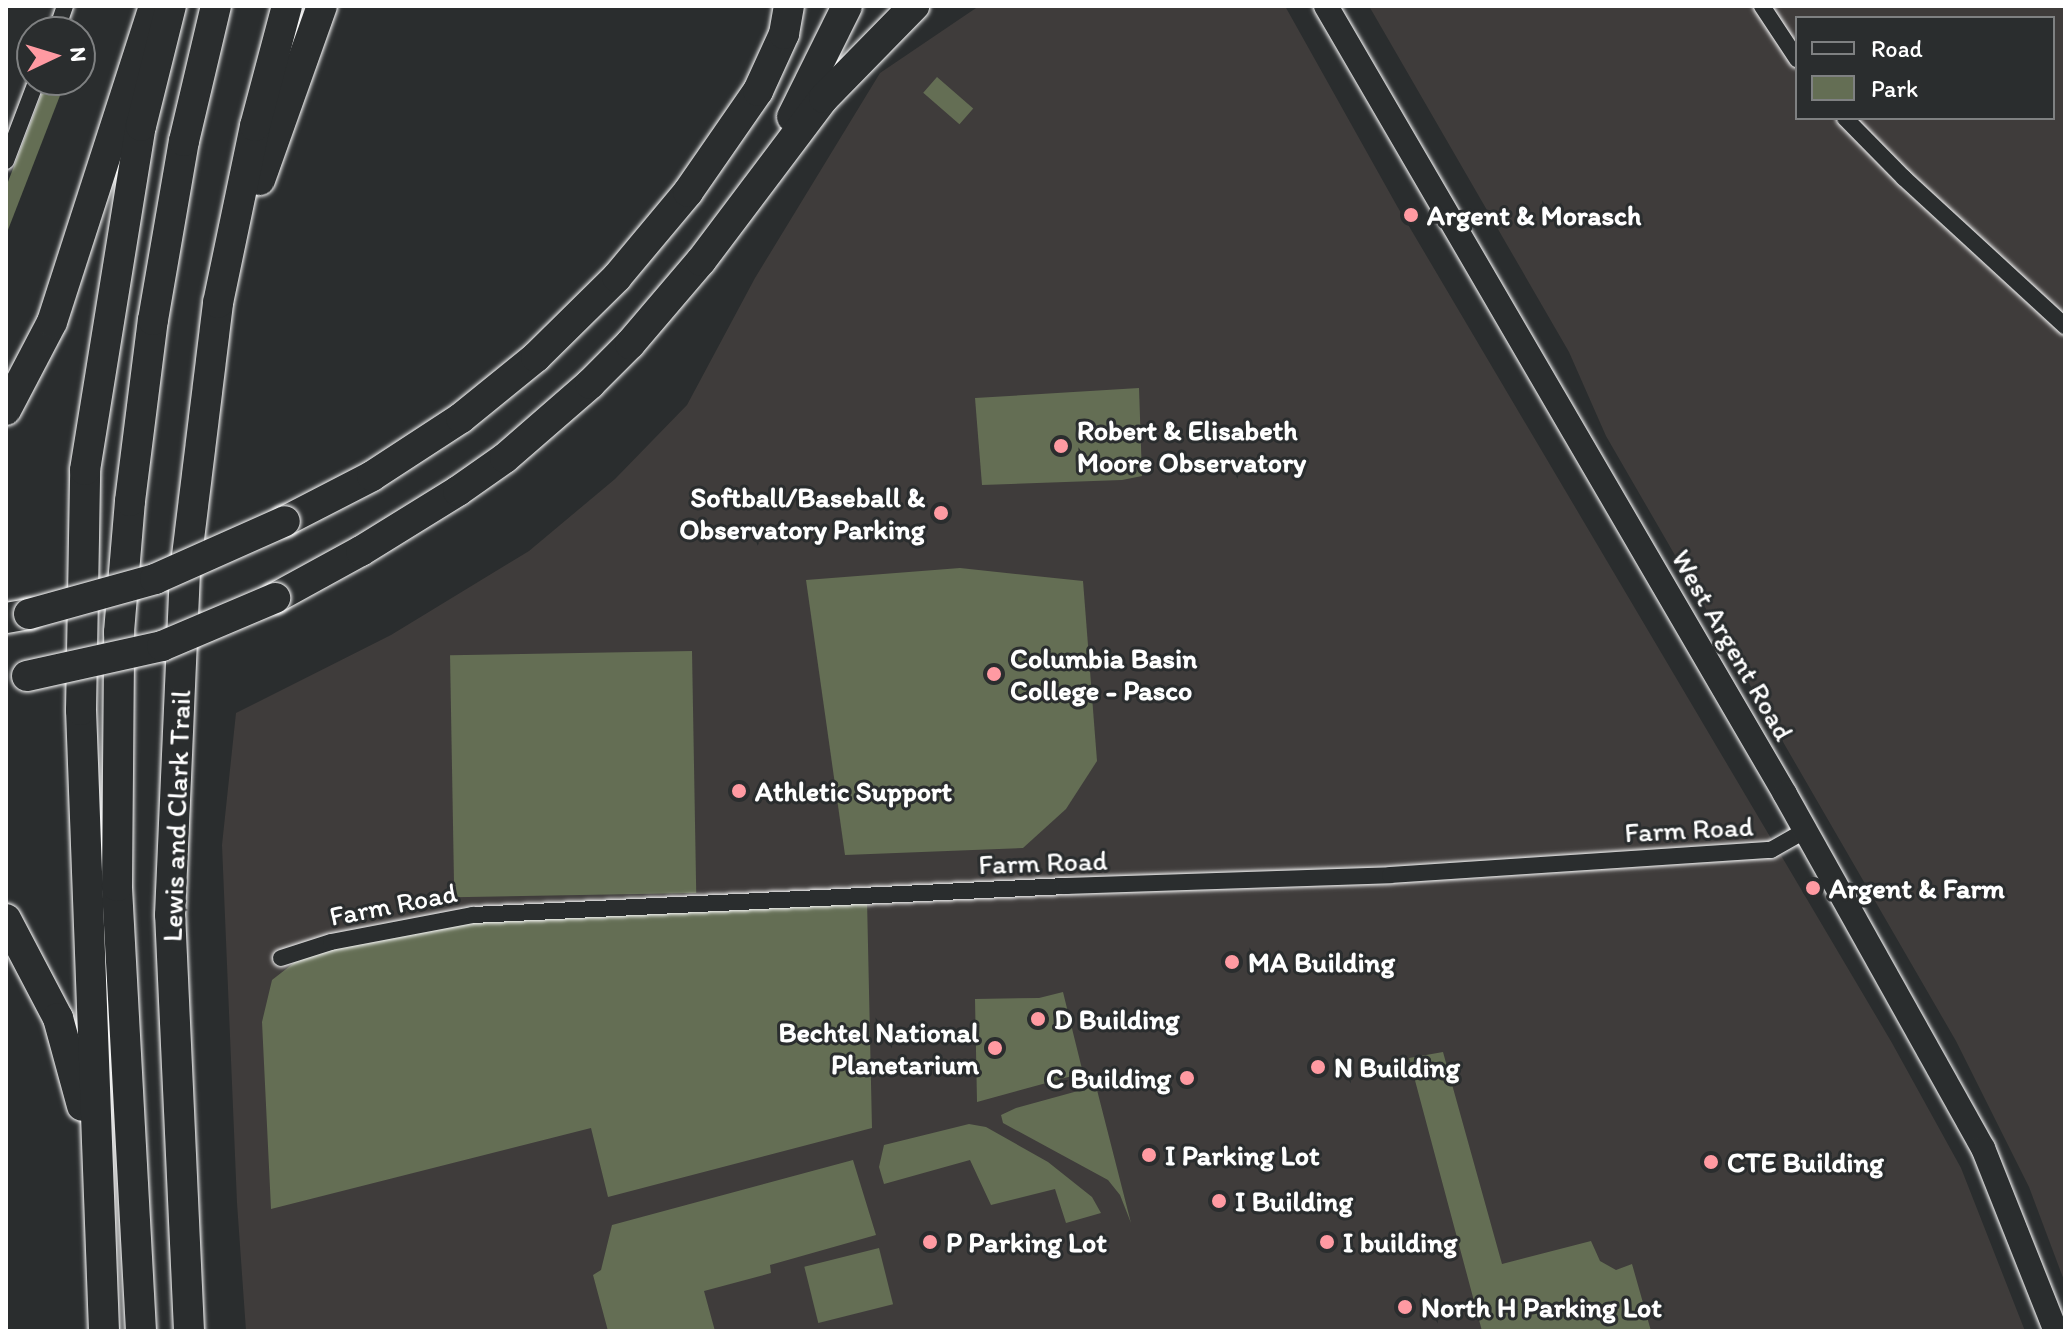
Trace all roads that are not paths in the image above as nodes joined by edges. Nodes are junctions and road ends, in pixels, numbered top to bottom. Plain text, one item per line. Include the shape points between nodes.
1 (153, 6) edge
2 (171, 6) edge
3 (216, 6) edge
4 (287, 6) edge
5 (322, 6) edge
6 (789, 6) edge
7 (847, 6) edge
8 (914, 6) edge
9 (1326, 6) edge
10 (1762, 6) edge
11 (1795, 56) edge
12 (31, 96) edge
13 (1847, 120) edge
14 (6, 161) edge
15 (735, 215) junction
16 (218, 303) junction
17 (2065, 326) edge
18 (6, 410) edge
19 (17, 616) edge
20 (17, 677) edge
21 (1806, 830) junction
22 (6, 919) edge
23 (281, 958) dead end
24 (175, 1080) junction
25 (96, 1195) junction
26 (104, 1331) edge
27 (141, 1331) edge
28 (189, 1331) edge
29 (206, 1331) edge
30 (2056, 1331) edge

1 - 18 highway via 52,322
2 - 25 highway via 141,126 85,470 81,710
3 - 27 highway via 184,141 153,320 119,632 117,886
4 - 16 highway via 255,126
5 - 16 highway
6 - 19 highway, bridge via 784,34 758,91 688,192 617,277 536,357 461,418 372,476 155,579
7 - 15 highway via 820,66
8 - 15 highway via 824,98
9 - 21 main road, West Argent Road
10 - 11 street
12 - 14 street
13 - 17 street
15 - 20 highway, bridge via 630,344 547,423 408,523 275,598 162,646
16 - 24 highway, Lewis and Clark Trail via 182,618 170,915
21 - 23 street, Farm Road via 1771,850 1390,875 473,915 331,942
21 - 30 main road, West Argent Road via 1983,1148
22 - 25 highway via 58,1018 82,1104
24 - 28 highway, Lewis and Clark Trail
24 - 29 highway via 189,1102
25 - 26 highway

